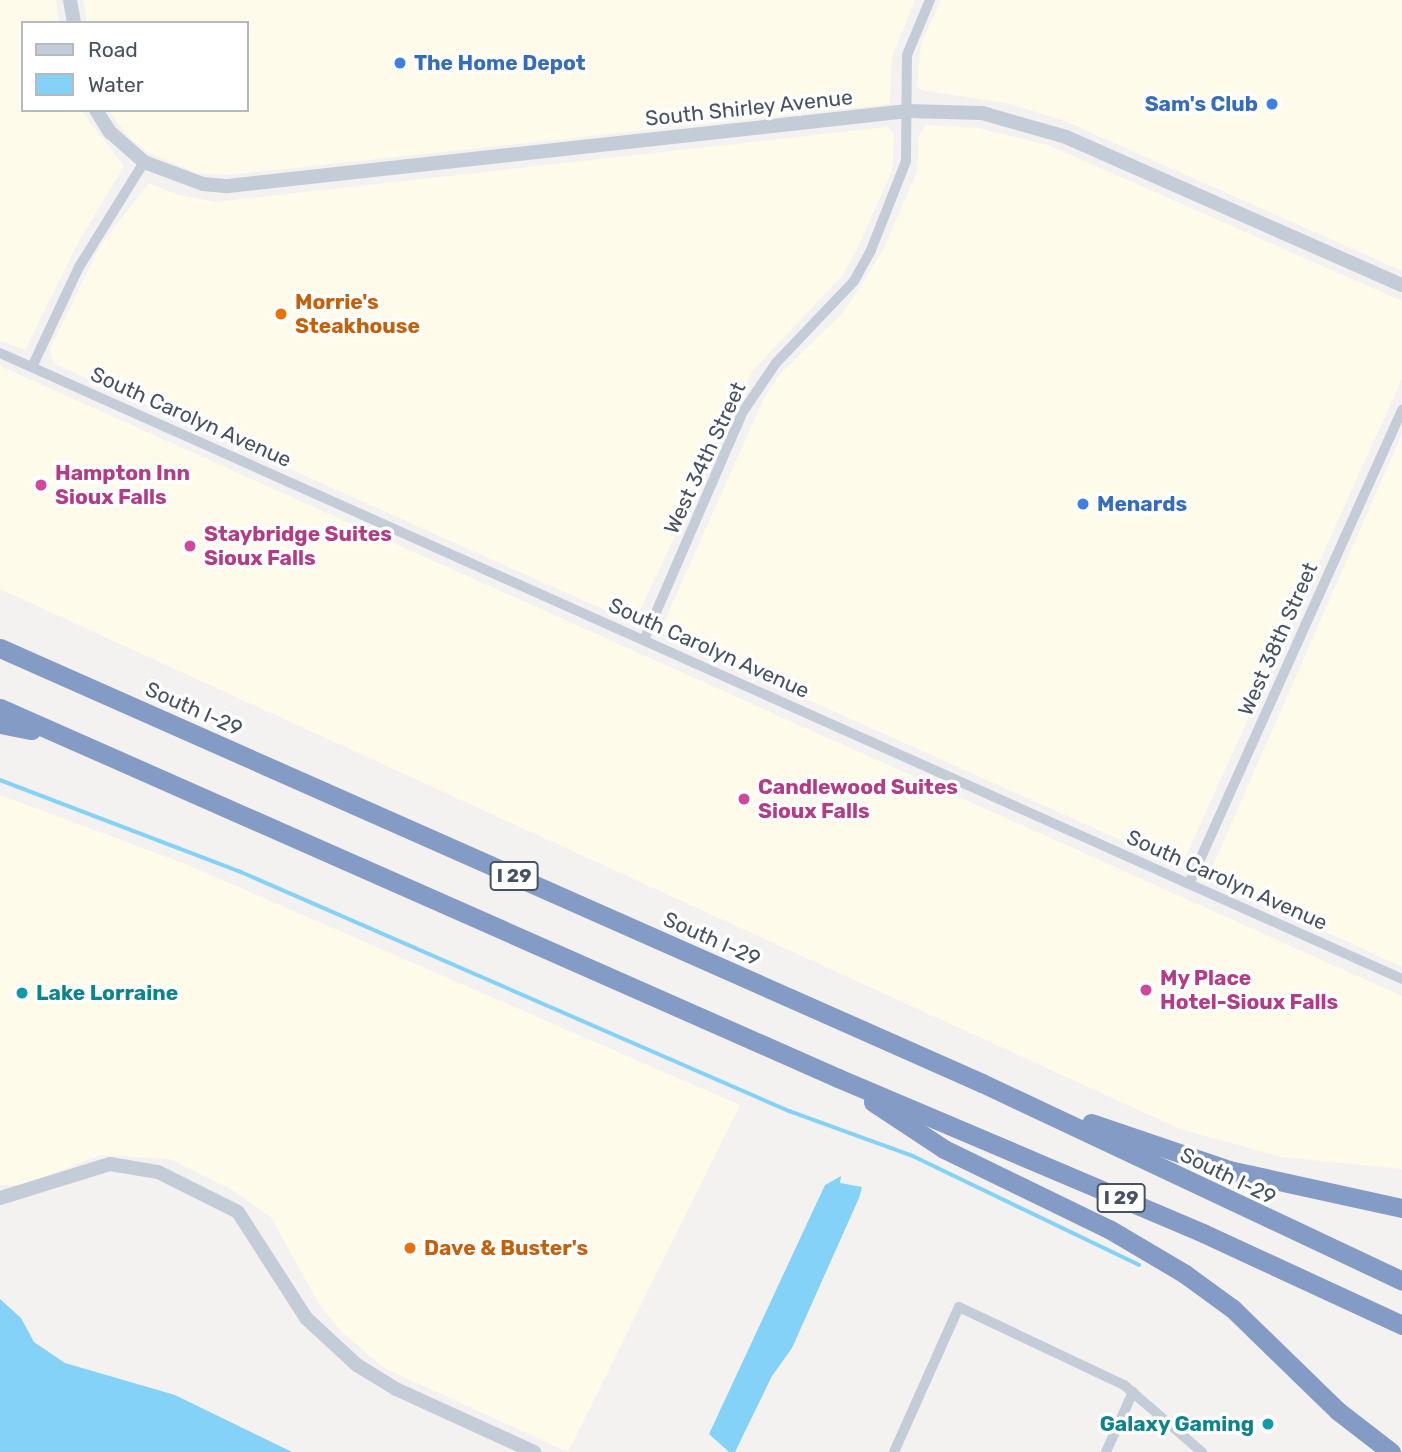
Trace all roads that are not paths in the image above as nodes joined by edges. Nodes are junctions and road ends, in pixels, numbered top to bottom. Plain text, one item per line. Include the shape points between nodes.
1 (70, 0) edge
2 (930, 0) edge
3 (74, 21) edge
4 (908, 111) junction
5 (97, 112) edge
6 (144, 162) junction
7 (1402, 285) edge
8 (0, 353) edge
9 (32, 367) junction
10 (1402, 410) edge
11 (644, 640) junction
12 (0, 642) edge
13 (0, 648) edge
14 (47, 668) junction
15 (0, 708) edge
16 (0, 724) edge
17 (73, 739) junction
18 (1189, 884) junction
19 (1402, 979) edge
20 (838, 1078) junction
21 (982, 1083) junction
22 (0, 1198) edge
23 (1402, 1208) edge
24 (1402, 1281) edge
25 (1402, 1325) edge
26 (1133, 1392) junction
27 (534, 1452) edge
28 (894, 1452) edge
29 (1106, 1452) edge
30 (1202, 1452) edge
31 (1391, 1452) edge

1 - 3 street
2 - 4 street, West 34th Street via 907,55
4 - 6 street, South Shirley Avenue via 228,186 202,184
4 - 7 street, South Shirley Avenue via 982,113 1039,126
4 - 11 street, West 34th Street via 904,171 871,250 854,281 776,363 748,404
5 - 6 street, South Shirley Avenue via 110,132
6 - 9 street via 79,267
8 - 9 street, South Carolyn Avenue
9 - 11 street, South Carolyn Avenue
10 - 18 street, West 38th Street
11 - 18 street, South Carolyn Avenue
12 - 14 highway
13 - 14 highway, South I-29 / I 29
14 - 21 highway, South I-29 / I 29
15 - 17 highway, I 29
16 - 17 highway
17 - 20 highway, I 29
18 - 19 street, South Carolyn Avenue
20 - 25 highway, I 29 via 1203,1233
20 - 31 highway via 944,1149 1109,1229 1185,1274 1233,1309 1338,1411
21 - 23 highway via 1189,1159
21 - 24 highway, South I-29 / I 29
22 - 27 street via 110,1164 158,1172 238,1212 306,1318 342,1354 396,1389
26 - 28 street via 959,1307
26 - 29 street
26 - 30 street

